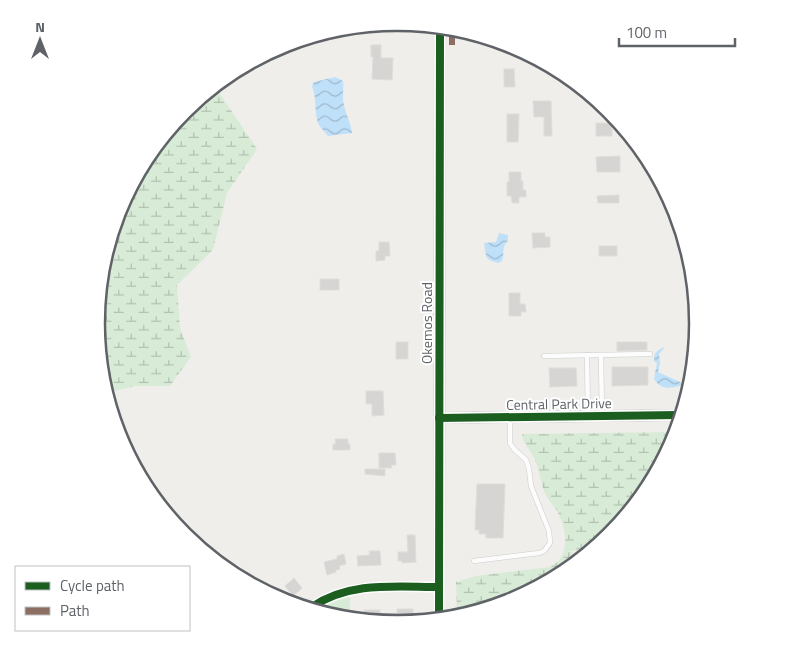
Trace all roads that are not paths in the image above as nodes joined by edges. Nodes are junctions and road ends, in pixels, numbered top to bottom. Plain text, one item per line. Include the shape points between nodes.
1 (440, 35) edge
2 (650, 354) dead end
3 (587, 355) junction
4 (601, 355) junction
5 (544, 356) dead end
6 (674, 415) edge
7 (588, 416) junction
8 (602, 416) junction
9 (510, 417) junction
10 (439, 418) junction
11 (474, 561) dead end
12 (439, 587) junction
13 (317, 604) edge
14 (439, 611) edge

1 - 10 street, Okemos Road
2 - 4 lane
3 - 4 lane
3 - 5 lane
3 - 7 lane
4 - 8 lane
6 - 8 street, Central Park Drive
7 - 8 street, Central Park Drive
7 - 9 street, Central Park Drive
9 - 10 street, Central Park Drive
9 - 11 lane via 510,443 526,460 550,543 540,553
10 - 12 street, Okemos Road
12 - 13 street via 358,588
12 - 14 street, Okemos Road

